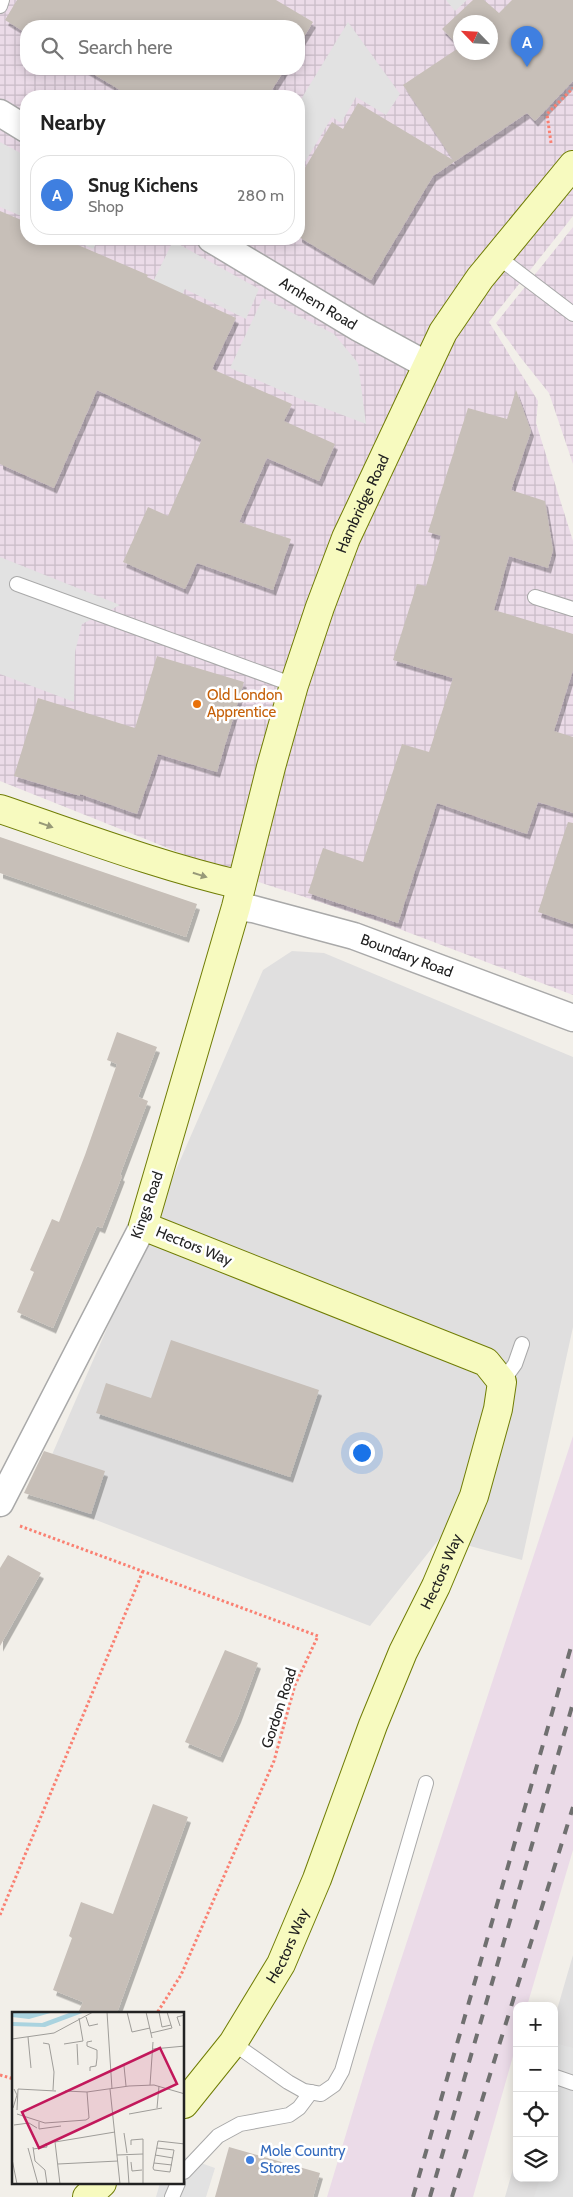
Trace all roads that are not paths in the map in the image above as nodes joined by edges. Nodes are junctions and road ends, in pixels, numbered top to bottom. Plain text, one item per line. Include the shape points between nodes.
1 (2, 0) edge
2 (0, 6) edge
3 (0, 113) edge
4 (20, 125) edge
5 (565, 175) edge
6 (221, 245) edge
7 (498, 257) junction
8 (573, 314) edge
9 (427, 365) junction
10 (17, 584) dead end
11 (535, 596) dead end
12 (573, 609) edge
13 (294, 685) junction
14 (0, 808) edge
15 (238, 896) junction
16 (573, 1018) edge
17 (143, 1226) junction
18 (522, 1344) dead end
19 (502, 1382) junction
20 (0, 1503) edge
21 (426, 1783) dead end
22 (233, 2043) junction
23 (558, 2079) edge
24 (573, 2083) edge
25 (311, 2092) junction
26 (185, 2103) edge
27 (185, 2171) edge
28 (101, 2184) edge
29 (178, 2184) edge
30 (87, 2197) edge
31 (172, 2197) edge

1 - 2 lane
3 - 4 street
5 - 7 main road, Hambridge Road
6 - 9 street, Arnhem Road
7 - 8 lane
7 - 9 main road, Hambridge Road via 442,332
9 - 13 main road, Hambridge Road via 346,538
10 - 13 lane
11 - 12 lane
13 - 15 main road, Hambridge Road
14 -> 15 main road, Boundary Road via 207,877
15 - 16 street, Boundary Road via 253,909 354,936
15 - 17 main road, Kings Road
17 - 19 main road, Hectors Way via 486,1362
17 - 20 street, Kings Road
18 - 19 lane via 515,1364
19 - 22 main road, Hectors Way via 498,1409 474,1496 376,1716 317,1878 281,1964
21 - 25 lane via 342,2071 334,2085 322,2094
22 - 25 lane via 288,2082
22 - 26 main road, Hectors Way
23 - 24 lane
25 - 27 lane via 289,2115 240,2124 218,2136
28 - 30 main road
29 - 31 lane

